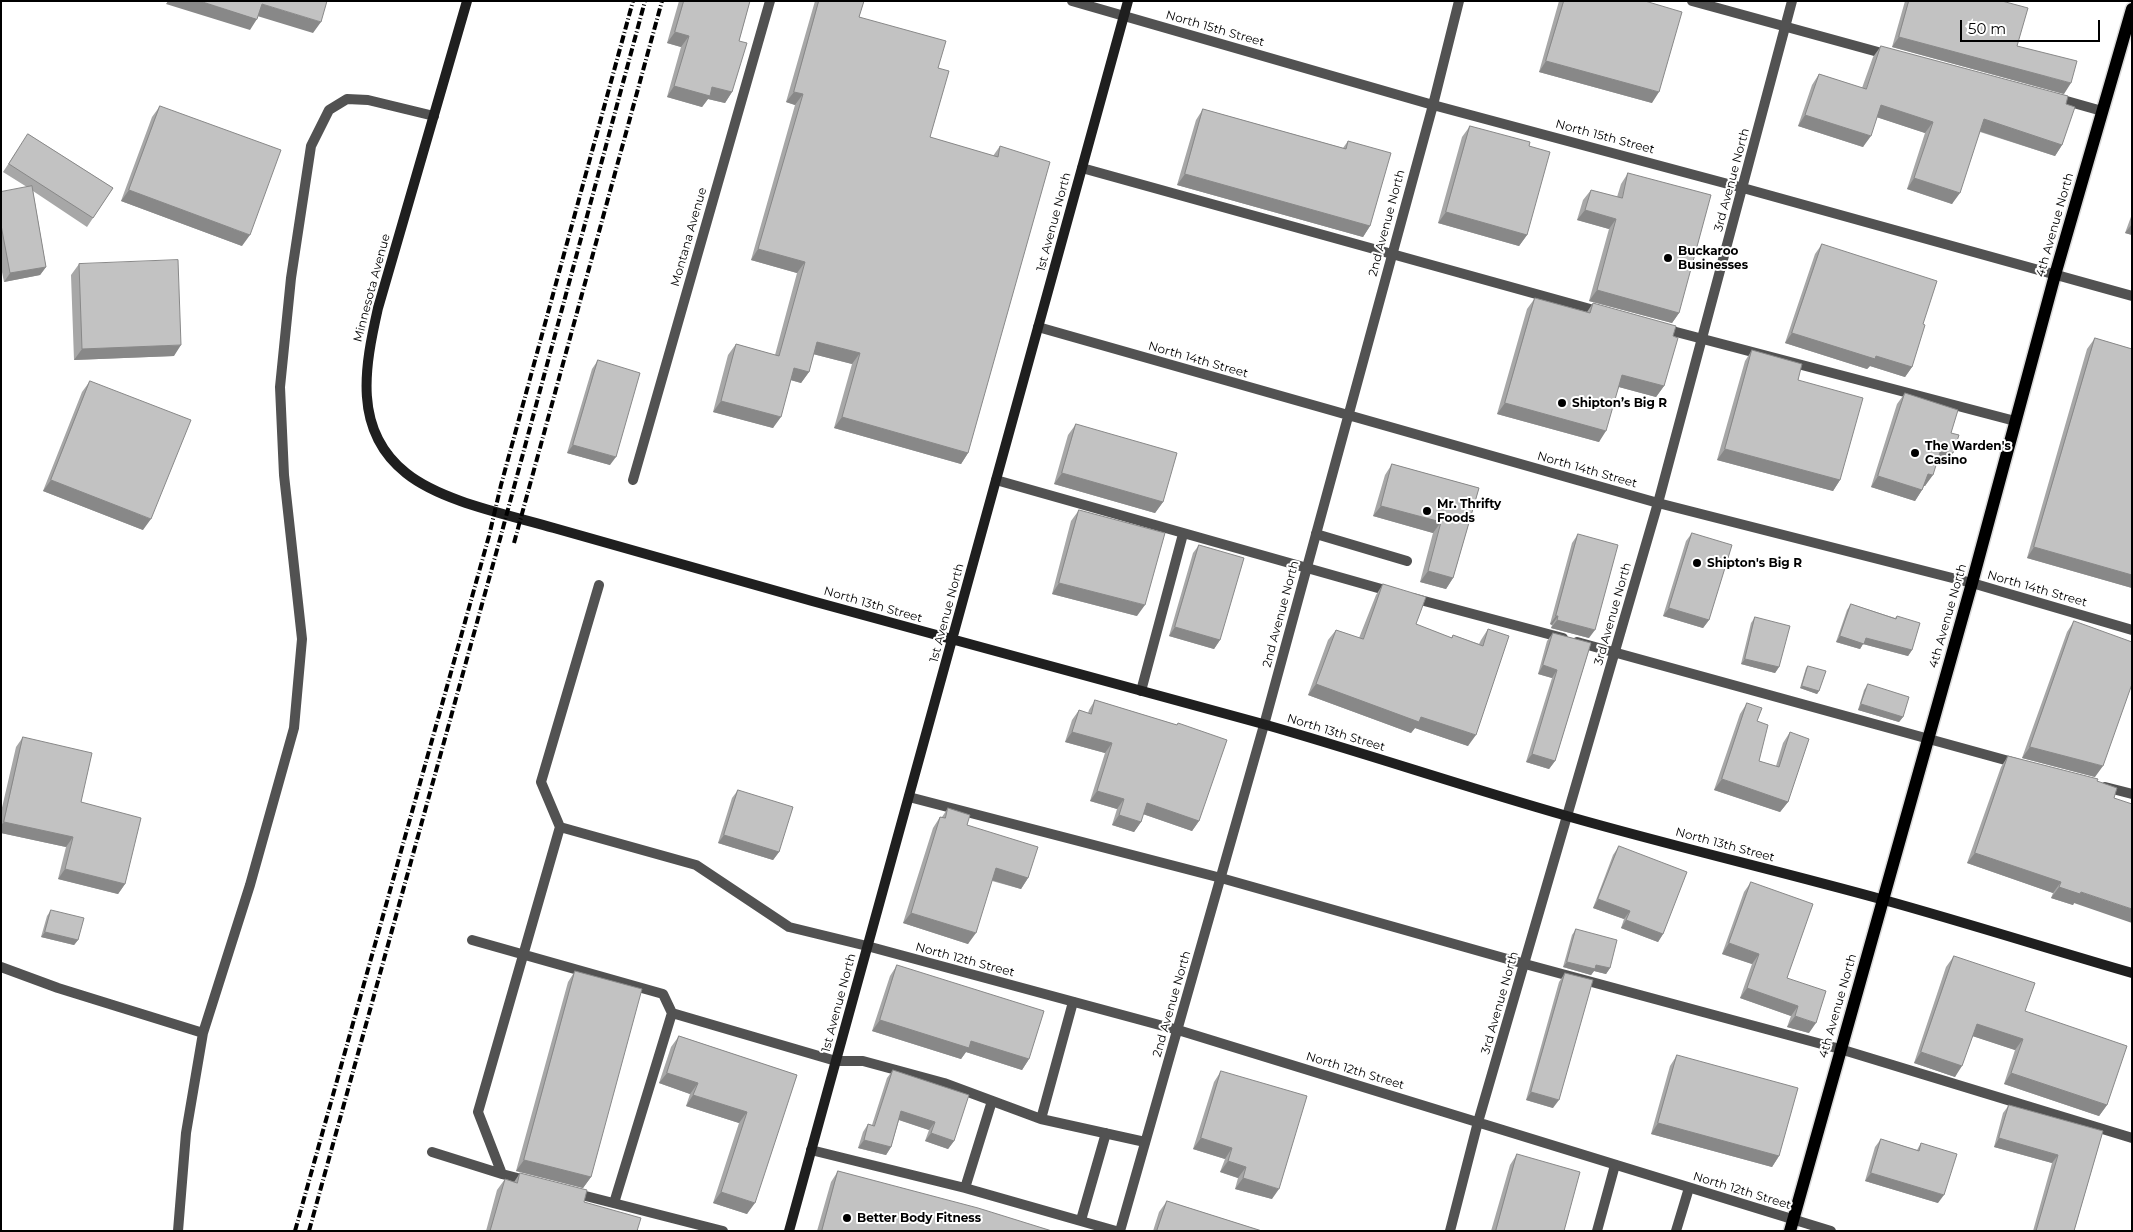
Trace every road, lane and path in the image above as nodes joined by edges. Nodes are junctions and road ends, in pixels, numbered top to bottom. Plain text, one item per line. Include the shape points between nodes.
1 (467, 1) edge
2 (770, 1) edge
3 (1072, 1) edge
4 (1128, 1) edge
5 (1459, 1) edge
6 (1692, 1) edge
7 (1792, 1) edge
8 (2132, 9) edge
9 (1124, 16) junction
10 (1785, 27) junction
11 (1901, 58) edge
12 (2045, 96) edge
13 (1433, 105) junction
14 (2102, 111) junction
15 (434, 116) junction
16 (1082, 168) junction
17 (1742, 188) junction
18 (1392, 254) junction
19 (2055, 274) junction
20 (2132, 296) edge
21 (1616, 316) edge
22 (1654, 326) edge
23 (1038, 327) junction
24 (1702, 339) junction
25 (1347, 416) junction
26 (2015, 421) junction
27 (633, 480) dead end
28 (996, 480) junction
29 (1658, 503) junction
30 (532, 521) joint
31 (1183, 534) junction
32 (1316, 534) junction
33 (1407, 561) dead end
34 (1306, 569) junction
35 (1972, 583) junction
36 (600, 586) dead end
37 (2132, 630) edge
38 (952, 640) junction
39 (1615, 652) junction
40 (1140, 691) junction
41 (1264, 725) junction
42 (1927, 740) junction
43 (2030, 767) edge
44 (2095, 784) edge
45 (2132, 794) edge
46 (909, 797) junction
47 (1568, 816) junction
48 (560, 827) junction
49 (1221, 878) junction
50 (1882, 900) junction
51 (472, 940) dead end
52 (868, 946) junction
53 (522, 955) junction
54 (1525, 964) junction
55 (1, 968) edge
56 (2132, 973) edge
57 (1073, 1002) junction
58 (672, 1013) junction
59 (1178, 1030) junction
60 (203, 1033) junction
61 (1840, 1049) junction
62 (836, 1061) junction
63 (992, 1101) junction
64 (1041, 1119) junction
65 (1478, 1122) junction
66 (1106, 1133) junction
67 (2132, 1138) edge
68 (1145, 1142) junction
69 (811, 1150) junction
70 (432, 1152) dead end
71 (1615, 1165) junction
72 (502, 1174) junction
73 (540, 1184) edge
74 (965, 1188) junction
75 (1688, 1188) junction
76 (568, 1191) edge
77 (614, 1203) junction
78 (1081, 1220) junction
79 (1791, 1226) edge
80 (178, 1231) edge
81 (724, 1231) edge
82 (789, 1231) edge
83 (1116, 1231) edge
84 (1120, 1231) edge
85 (1450, 1231) edge
86 (1596, 1231) edge
87 (1676, 1231) edge
88 (1832, 1231) edge

1 - 15 street, Minnesota Avenue
2 - 27 street, Montana Avenue
3 - 9 street, North 15th Street
4 - 9 street, 1st Avenue North
5 - 13 street, 2nd Avenue North
6 - 10 street
7 - 10 street, 3rd Avenue North
8 - 14 main road, 4th Avenue North
9 - 13 street, North 15th Street
9 - 16 street, 1st Avenue North
10 - 11 street
10 - 17 street, 3rd Avenue North
12 - 14 street
13 - 17 street, North 15th Street
13 - 18 street, 2nd Avenue North
14 - 19 main road, 4th Avenue North
15 - 30 street, Minnesota Avenue via 367,356 365,385 368,406 381,444 394,463 410,477 454,498
15 - 60 street via 368,100 347,99 329,110 311,146 291,278 280,387 284,475 302,638 294,728
16 - 18 street
16 - 23 street, 1st Avenue North
17 - 19 street, North 15th Street
17 - 24 street, 3rd Avenue North
18 - 21 street
18 - 25 street, 2nd Avenue North
19 - 20 street, North 15th Street
19 - 26 main road, 4th Avenue North
22 - 24 street
23 - 25 street, North 14th Street
23 - 28 street, 1st Avenue North
24 - 26 street
24 - 29 street, 3rd Avenue North
25 - 29 street, North 14th Street
25 - 32 street, 2nd Avenue North
26 - 35 main road, 4th Avenue North
28 - 31 street
28 - 38 street, 1st Avenue North
29 - 35 street, North 14th Street
29 - 39 street, 3rd Avenue North
30 - 38 street, North 13th Street
31 - 34 street
31 - 40 street
32 - 33 street
32 - 34 street, 2nd Avenue North
34 - 39 street
34 - 41 street, 2nd Avenue North
35 - 37 street, North 14th Street
35 - 42 main road, 4th Avenue North
36 - 48 street via 541,782
38 - 40 street, North 13th Street
38 - 46 street, 1st Avenue North
39 - 42 street
39 - 47 street, 3rd Avenue North
40 - 41 street, North 13th Street
41 - 47 street, North 13th Street
41 - 49 street, 2nd Avenue North
42 - 43 street
42 - 50 main road, 4th Avenue North
44 - 45 street
46 - 49 street
46 - 52 street, 1st Avenue North
47 - 50 street, North 13th Street
47 - 54 street, 3rd Avenue North
48 - 52 street, North 12th Street via 696,865 789,927
48 - 53 street
49 - 54 street
49 - 59 street, 2nd Avenue North
50 - 56 street, North 13th Street
50 - 61 main road, 4th Avenue North
51 - 53 street
52 - 57 street, North 12th Street
52 - 62 street, 1st Avenue North
53 - 58 street via 663,994
53 - 72 street via 478,1112
54 - 61 street
54 - 65 street, 3rd Avenue North
55 - 60 street
57 - 59 street, North 12th Street
57 - 64 street
58 - 62 street
58 - 77 street
59 - 65 street, North 12th Street
59 - 68 street, 2nd Avenue North
60 - 80 street via 186,1133
61 - 67 street
61 - 79 main road, 4th Avenue North
62 - 63 street via 863,1061 944,1083
62 - 69 street, 1st Avenue North
63 - 64 street
63 - 74 street
64 - 66 street
65 - 71 street, North 12th Street
65 - 85 street, 3rd Avenue North
66 - 68 street
66 - 78 street
68 - 84 street, 2nd Avenue North
69 - 74 street
69 - 82 street, 1st Avenue North
70 - 72 street
71 - 75 street, North 12th Street
71 - 86 street
72 - 73 street
74 - 78 street
75 - 79 street, North 12th Street
75 - 87 street
76 - 77 street
77 - 81 street
78 - 83 street
79 - 88 street, North 12th Street

